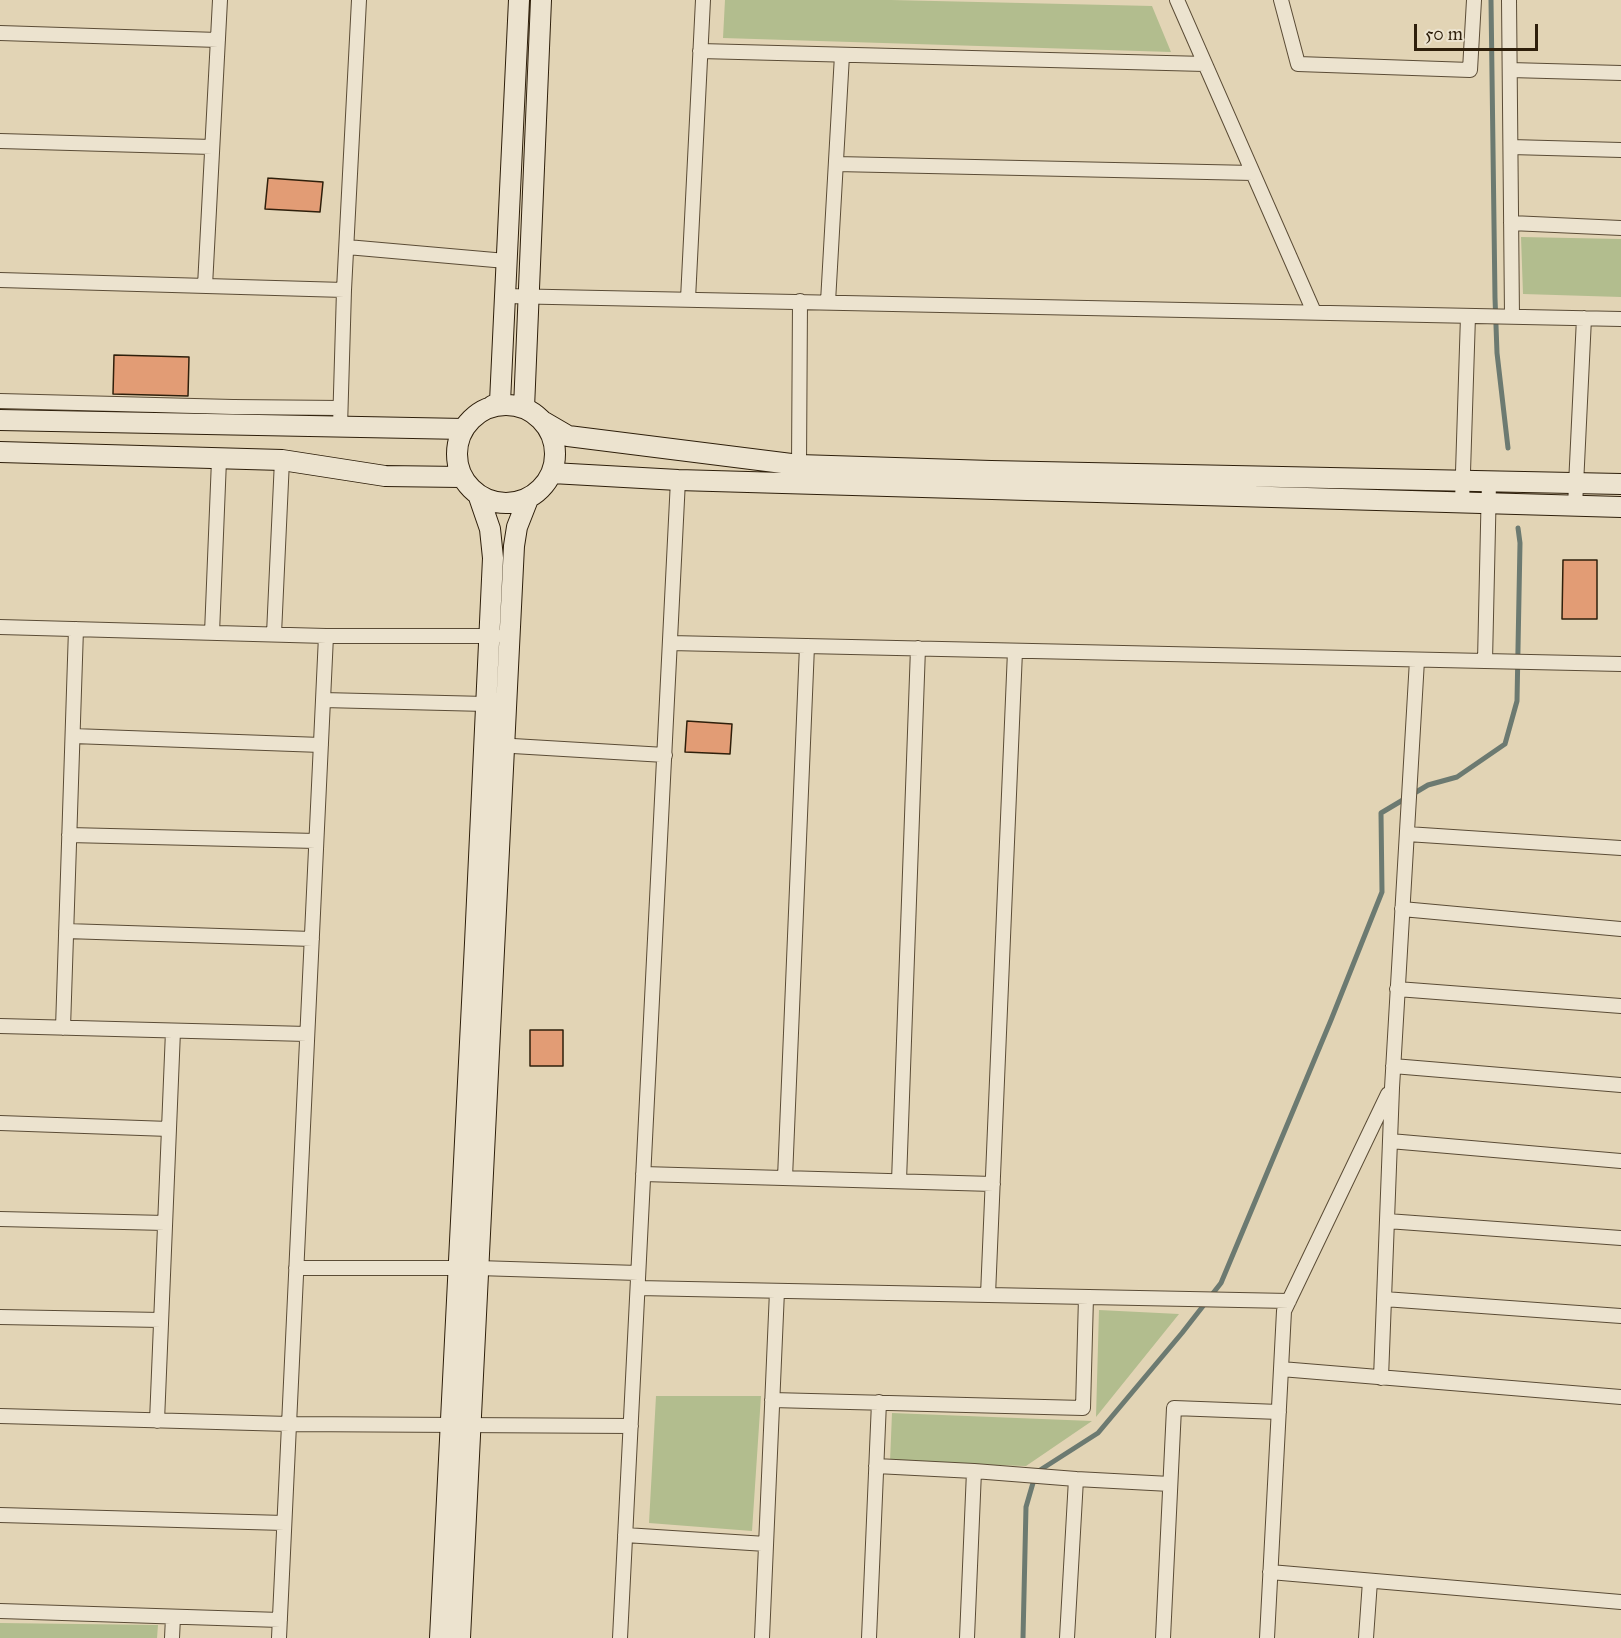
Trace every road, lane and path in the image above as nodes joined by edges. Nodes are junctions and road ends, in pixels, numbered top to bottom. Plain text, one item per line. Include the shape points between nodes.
1 (220, 0) edge
2 (359, 0) edge
3 (519, 0) edge
4 (541, 0) edge
5 (703, 0) edge
6 (1177, 0) edge
7 (1281, 0) edge
8 (1474, 0) edge
9 (1509, 0) edge
10 (0, 33) edge
11 (218, 40) junction
12 (700, 51) junction
13 (842, 55) junction
14 (1205, 64) junction
15 (1510, 70) junction
16 (1621, 73) edge
17 (0, 141) edge
18 (212, 147) junction
19 (1510, 147) junction
20 (1621, 150) edge
21 (836, 164) junction
22 (1253, 173) junction
23 (1511, 223) junction
24 (1621, 228) edge
25 (347, 247) junction
26 (506, 261) junction
27 (0, 280) edge
28 (205, 286) junction
29 (344, 290) junction
30 (504, 296) junction
31 (527, 297) junction
32 (688, 299) junction
33 (800, 301) junction
34 (828, 302) junction
35 (1314, 312) junction
36 (1468, 316) junction
37 (1501, 316) junction
38 (1584, 318) junction
39 (1621, 319) edge
40 (0, 401) edge
41 (492, 406) junction
42 (524, 408) junction
43 (340, 417) junction
44 (0, 420) edge
45 (544, 422) junction
46 (464, 429) junction
47 (0, 452) edge
48 (219, 459) junction
49 (282, 460) junction
50 (799, 465) junction
51 (552, 474) junction
52 (461, 477) junction
53 (678, 480) junction
54 (1462, 481) junction
55 (1489, 482) junction
56 (1576, 483) junction
57 (1621, 484) edge
58 (479, 497) junction
59 (528, 499) junction
60 (1462, 502) junction
61 (1489, 503) junction
62 (1575, 506) junction
63 (1621, 507) edge
64 (0, 627) edge
65 (76, 629) junction
66 (212, 633) junction
67 (274, 634) junction
68 (326, 636) junction
69 (489, 636) junction
70 (510, 637) junction
71 (670, 643) junction
72 (807, 646) junction
73 (918, 648) junction
74 (1015, 651) junction
75 (1417, 660) junction
76 (1485, 661) junction
77 (1621, 664) edge
78 (323, 700) junction
79 (486, 704) junction
80 (73, 736) junction
81 (321, 745) junction
82 (495, 745) junction
83 (665, 755) junction
84 (1407, 834) junction
85 (69, 835) junction
86 (316, 841) junction
87 (1621, 848) edge
88 (1402, 909) junction
89 (1621, 929) edge
90 (66, 931) junction
91 (312, 939) junction
92 (1397, 989) junction
93 (1621, 1006) edge
94 (0, 1026) edge
95 (63, 1028) junction
96 (173, 1031) junction
97 (307, 1034) junction
98 (1393, 1066) junction
99 (1621, 1085) edge
100 (1392, 1088) junction
101 (0, 1123) edge
102 (169, 1129) junction
103 (1390, 1141) junction
104 (1621, 1161) edge
105 (643, 1174) junction
106 (785, 1178) junction
107 (899, 1181) junction
108 (993, 1184) junction
109 (0, 1219) edge
110 (1387, 1221) junction
111 (165, 1222) junction
112 (1621, 1238) edge
113 (296, 1268) junction
114 (469, 1268) junction
115 (639, 1273) junction
116 (638, 1288) junction
117 (777, 1291) junction
118 (988, 1295) junction
119 (1086, 1297) junction
120 (1384, 1299) junction
121 (1289, 1301) junction
122 (1621, 1316) edge
123 (0, 1317) edge
124 (161, 1320) junction
125 (1281, 1370) junction
126 (1382, 1378) junction
127 (1621, 1397) edge
128 (772, 1400) junction
129 (879, 1402) junction
130 (1279, 1412) junction
131 (0, 1416) edge
132 (157, 1421) junction
133 (289, 1424) junction
134 (461, 1424) junction
135 (631, 1426) junction
136 (876, 1466) junction
137 (974, 1471) junction
138 (1076, 1479) junction
139 (1170, 1484) junction
140 (0, 1515) edge
141 (284, 1523) junction
142 (625, 1535) junction
143 (766, 1544) junction
144 (1270, 1572) junction
145 (1370, 1581) junction
146 (1621, 1602) edge
147 (0, 1611) edge
148 (173, 1617) junction
149 (280, 1620) junction
150 (172, 1638) edge
151 (279, 1638) edge
152 (440, 1638) edge
153 (460, 1638) edge
154 (620, 1638) edge
155 (762, 1638) edge
156 (869, 1638) edge
157 (967, 1638) edge
158 (1067, 1638) edge
159 (1163, 1638) edge
160 (1267, 1638) edge
161 (1366, 1638) edge

1 - 11 street
2 - 25 street
3 - 26 street
4 - 31 street
5 - 12 street
6 - 14 street
7 - 8 street via 1298,64 1470,70
9 - 15 street
10 - 11 street
11 - 18 street
12 - 13 street
12 - 32 street
13 - 14 street
13 - 21 street
14 - 22 street
15 - 16 street
15 - 19 street
17 - 18 street
18 - 28 street
19 - 20 street
19 - 23 street
21 - 22 street
21 - 34 street
22 - 35 street
23 - 24 street
23 - 37 street
25 - 26 street
25 - 29 street
26 - 30 street
27 - 28 street
28 - 29 street
29 - 43 street
30 - 31 street
30 - 41 street via 500,402
31 - 32 street
31 - 42 street
32 - 33 street
33 - 34 street
33 - 50 street
34 - 35 street
35 - 36 street
36 - 37 street
36 - 54 street
37 - 38 street
38 - 39 street
38 - 56 street
40 - 43 street via 233,407
41 - 42 street
41 - 46 street via 477,414
42 - 45 street
43 - 44 street
43 - 46 street
45 - 50 street via 568,436
45 - 51 street via 553,437 556,457
46 - 52 street via 456,453
47 - 48 street
48 - 49 street
48 - 66 street
49 - 52 street via 385,476
49 - 67 street
50 - 54 street
51 - 53 street
51 - 59 street
52 - 58 street
53 - 60 street
53 - 71 street
54 - 55 street
54 - 60 street
55 - 56 street
55 - 61 street
56 - 57 street
56 - 62 street
58 - 59 street via 504,504
58 - 69 street via 492,540
59 - 70 street via 514,546
60 - 61 street
61 - 62 street
61 - 76 street
62 - 63 street
64 - 65 street
65 - 66 street
65 - 80 street
66 - 67 street
67 - 68 street
68 - 69 street
68 - 78 street
69 - 70 street
69 - 79 street
70 - 82 street
71 - 72 street
71 - 83 street
72 - 73 street
72 - 106 street
73 - 74 street
73 - 107 street
74 - 75 street
74 - 108 street
75 - 76 street
75 - 84 street
76 - 77 street
78 - 79 street
78 - 81 street
79 - 82 street
80 - 81 street
80 - 85 street
81 - 86 street
82 - 83 street
82 - 114 street
83 - 105 street
84 - 87 street
84 - 88 street
85 - 86 street
85 - 90 street
86 - 91 street
88 - 89 street
88 - 92 street
90 - 91 street
90 - 95 street
91 - 97 street
92 - 93 street
92 - 98 street
94 - 95 street
95 - 96 street
96 - 97 street
96 - 102 street
97 - 113 street
98 - 99 street
98 - 100 street
100 - 103 street
100 - 121 street
101 - 102 street
102 - 111 street
103 - 104 street
103 - 110 street
105 - 106 street
105 - 115 street
106 - 107 street
107 - 108 street
108 - 118 street
109 - 111 street
110 - 112 street
110 - 120 street
111 - 124 street
113 - 114 street
113 - 133 street
114 - 115 street
114 - 134 street
115 - 116 street
116 - 117 street
116 - 135 street
117 - 118 street
117 - 128 street
118 - 119 street
119 - 121 street
119 - 129 street via 1083,1408
120 - 122 street
120 - 126 street
121 - 125 street via 1284,1311
123 - 124 street
124 - 132 street
125 - 126 street
125 - 130 street
126 - 127 street
128 - 129 street
128 - 143 street
129 - 136 street
130 - 139 street via 1174,1407
130 - 144 street
131 - 132 street
132 - 133 street
133 - 134 street
133 - 141 street
134 - 135 street
134 - 152 street
134 - 153 street
135 - 142 street
136 - 137 street
136 - 156 street
137 - 138 street
137 - 157 street
138 - 139 street
138 - 158 street
139 - 159 street
140 - 141 street
141 - 149 street
142 - 143 street
142 - 154 street
143 - 155 street
144 - 145 street
144 - 160 street
145 - 146 street
145 - 161 street
147 - 148 street
148 - 149 street
148 - 150 street
149 - 151 street

